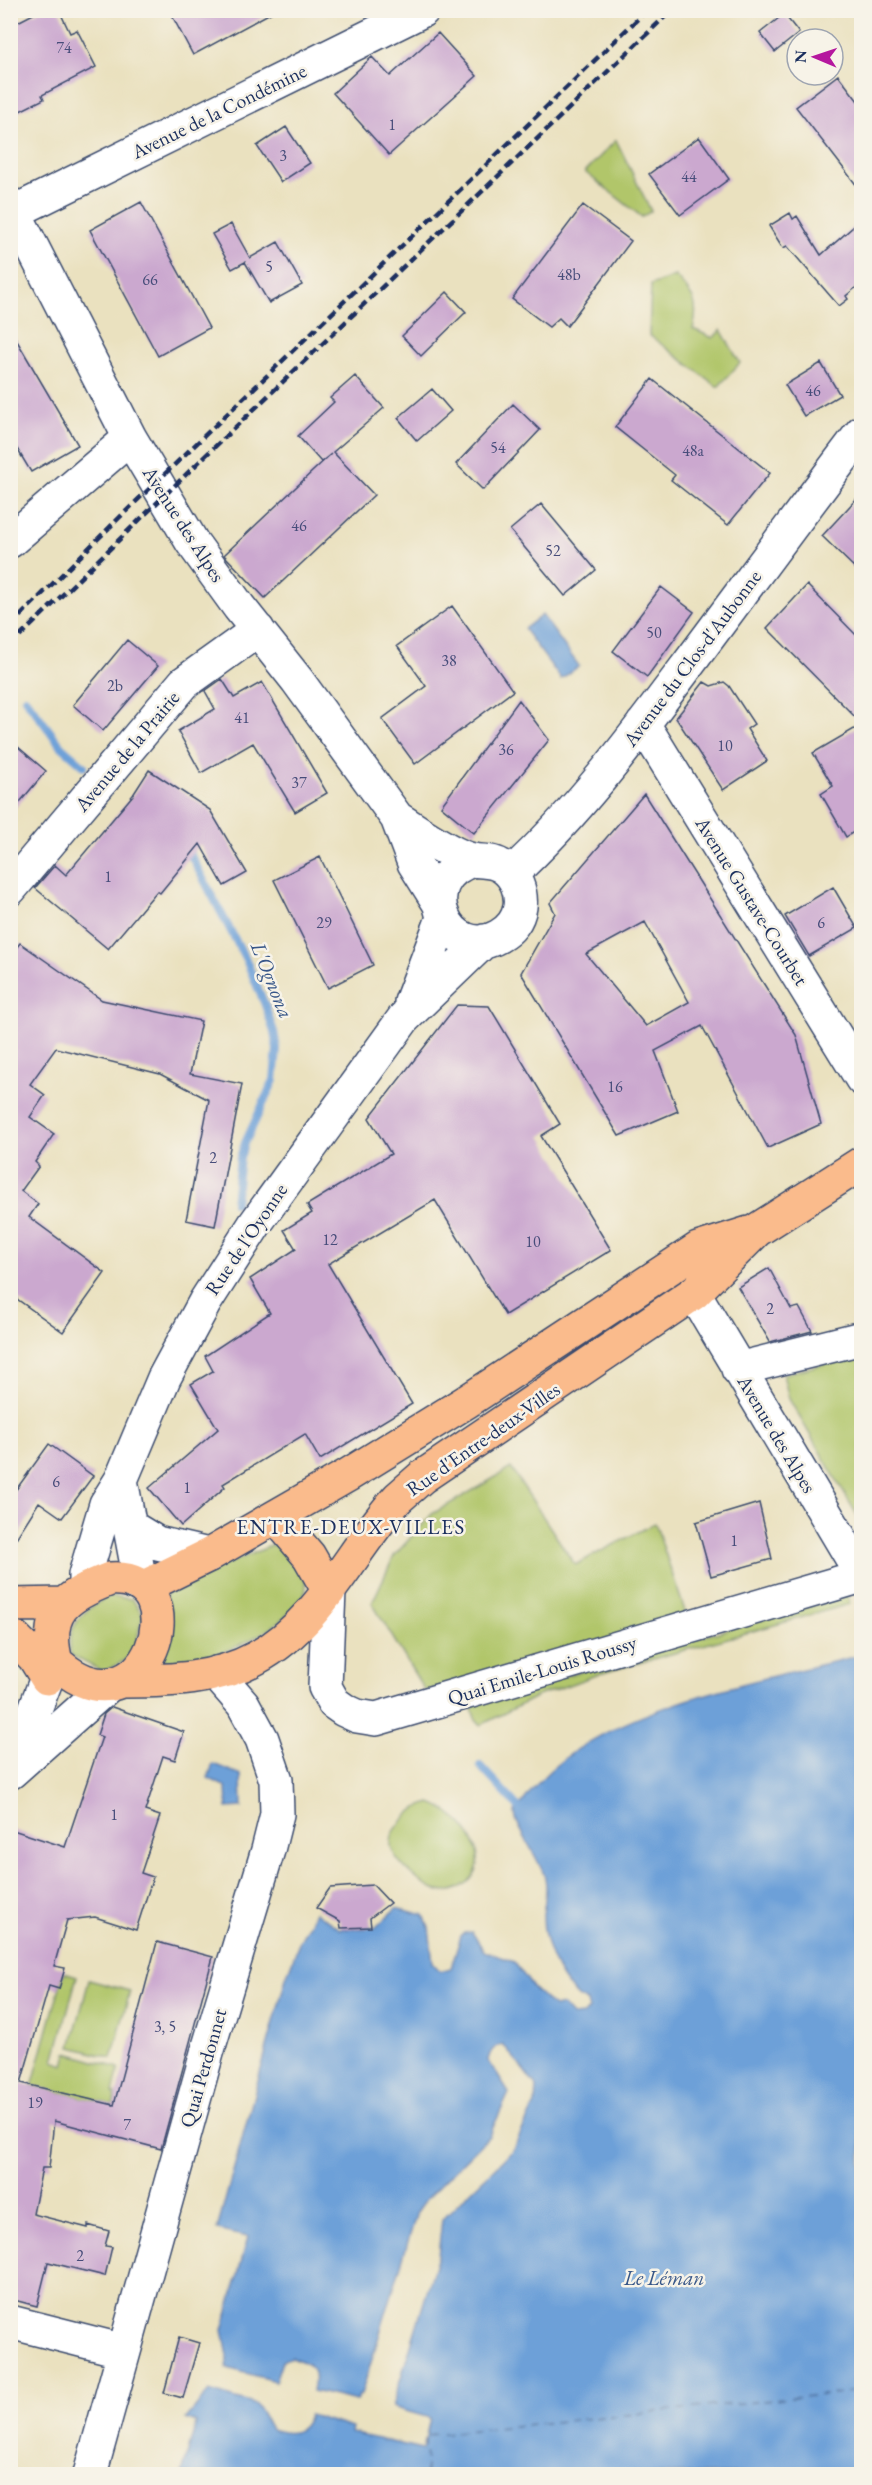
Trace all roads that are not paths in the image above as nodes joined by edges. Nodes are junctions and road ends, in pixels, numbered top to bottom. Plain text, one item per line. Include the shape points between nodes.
1 (423, 10) edge
2 (12, 208) edge
3 (861, 432) edge
4 (130, 438) junction
5 (10, 541) edge
6 (258, 630) junction
7 (643, 724) junction
8 (397, 818) junction
9 (473, 860) junction
10 (511, 874) junction
11 (10, 888) edge
12 (441, 911) junction
13 (484, 941) junction
14 (404, 1018) junction
15 (861, 1079) edge
16 (861, 1163) edge
17 (757, 1230) junction
18 (694, 1293) junction
19 (861, 1338) edge
20 (738, 1369) junction
21 (121, 1480) junction
22 (276, 1517) junction
23 (129, 1526) junction
24 (209, 1555) junction
25 (861, 1576) edge
26 (140, 1585) junction
27 (328, 1591) junction
28 (75, 1596) junction
29 (10, 1605) edge
30 (13, 1638) edge
31 (52, 1660) junction
32 (216, 1673) junction
33 (118, 1682) junction
34 (11, 1773) edge
35 (10, 2322) edge
36 (124, 2351) junction
37 (90, 2475) edge

1 - 2 street, Avenue de la Condémine
2 - 4 street, Avenue des Alpes
3 - 7 street, Avenue du Clos-d'Aubonne
4 - 5 street
4 - 6 street, Avenue des Alpes via 192,542
6 - 8 street, Avenue des Alpes
6 - 11 street, Avenue de la Prairie via 184,683
7 - 10 street, Avenue du Clos-d'Aubonne via 586,795
7 - 15 street, Avenue Gustave-Courbet
8 - 9 street, Avenue des Alpes via 434,842
8 - 12 street, Avenue des Alpes via 414,863
9 - 10 street via 494,862
9 - 12 street via 448,875 443,884
10 - 13 street via 520,897 515,921 502,935
12 - 13 street via 456,934
12 - 14 street, Rue de l'Oyonne via 429,958
13 - 14 street, Rue de l'Oyonne
14 - 21 street, Rue de l'Oyonne via 268,1206 205,1302 164,1378
16 - 17 main road, Rue d'Entre-deux-Villes
17 - 18 main road, Rue d'Entre-deux-Villes
17 - 22 main road, Rue d'Entre-deux-Villes via 698,1249 466,1402
18 - 20 street, Avenue des Alpes
18 - 27 main road, Rue d'Entre-deux-Villes via 422,1477 398,1499
19 - 20 street
20 - 25 street, Avenue des Alpes
21 - 23 street
21 - 28 street, Rue de l'Oyonne via 98,1524 85,1575
22 - 24 main road, Rue d'Entre-deux-Villes
22 - 27 main road via 309,1556
23 - 24 street via 157,1543
23 - 26 street
24 - 26 main road, Rue d'Entre-deux-Villes
25 - 27 street, Quai Emile-Louis Roussy via 376,1719 344,1710 334,1703 325,1687
26 - 28 main road via 110,1580
26 - 33 main road via 154,1604 156,1634 145,1663
27 - 32 main road, Rue d'Entre-deux-Villes via 286,1637 256,1658
28 - 29 main road
28 - 31 main road via 55,1622
30 - 31 main road
31 - 33 main road via 86,1682
31 - 34 street
32 - 33 main road, Rue d'Entre-deux-Villes via 164,1681
32 - 36 street, Quai Perdonnet via 243,1704 262,1739 276,1780 277,1814
33 - 34 street
35 - 36 street
36 - 37 street, Quai Perdonnet

